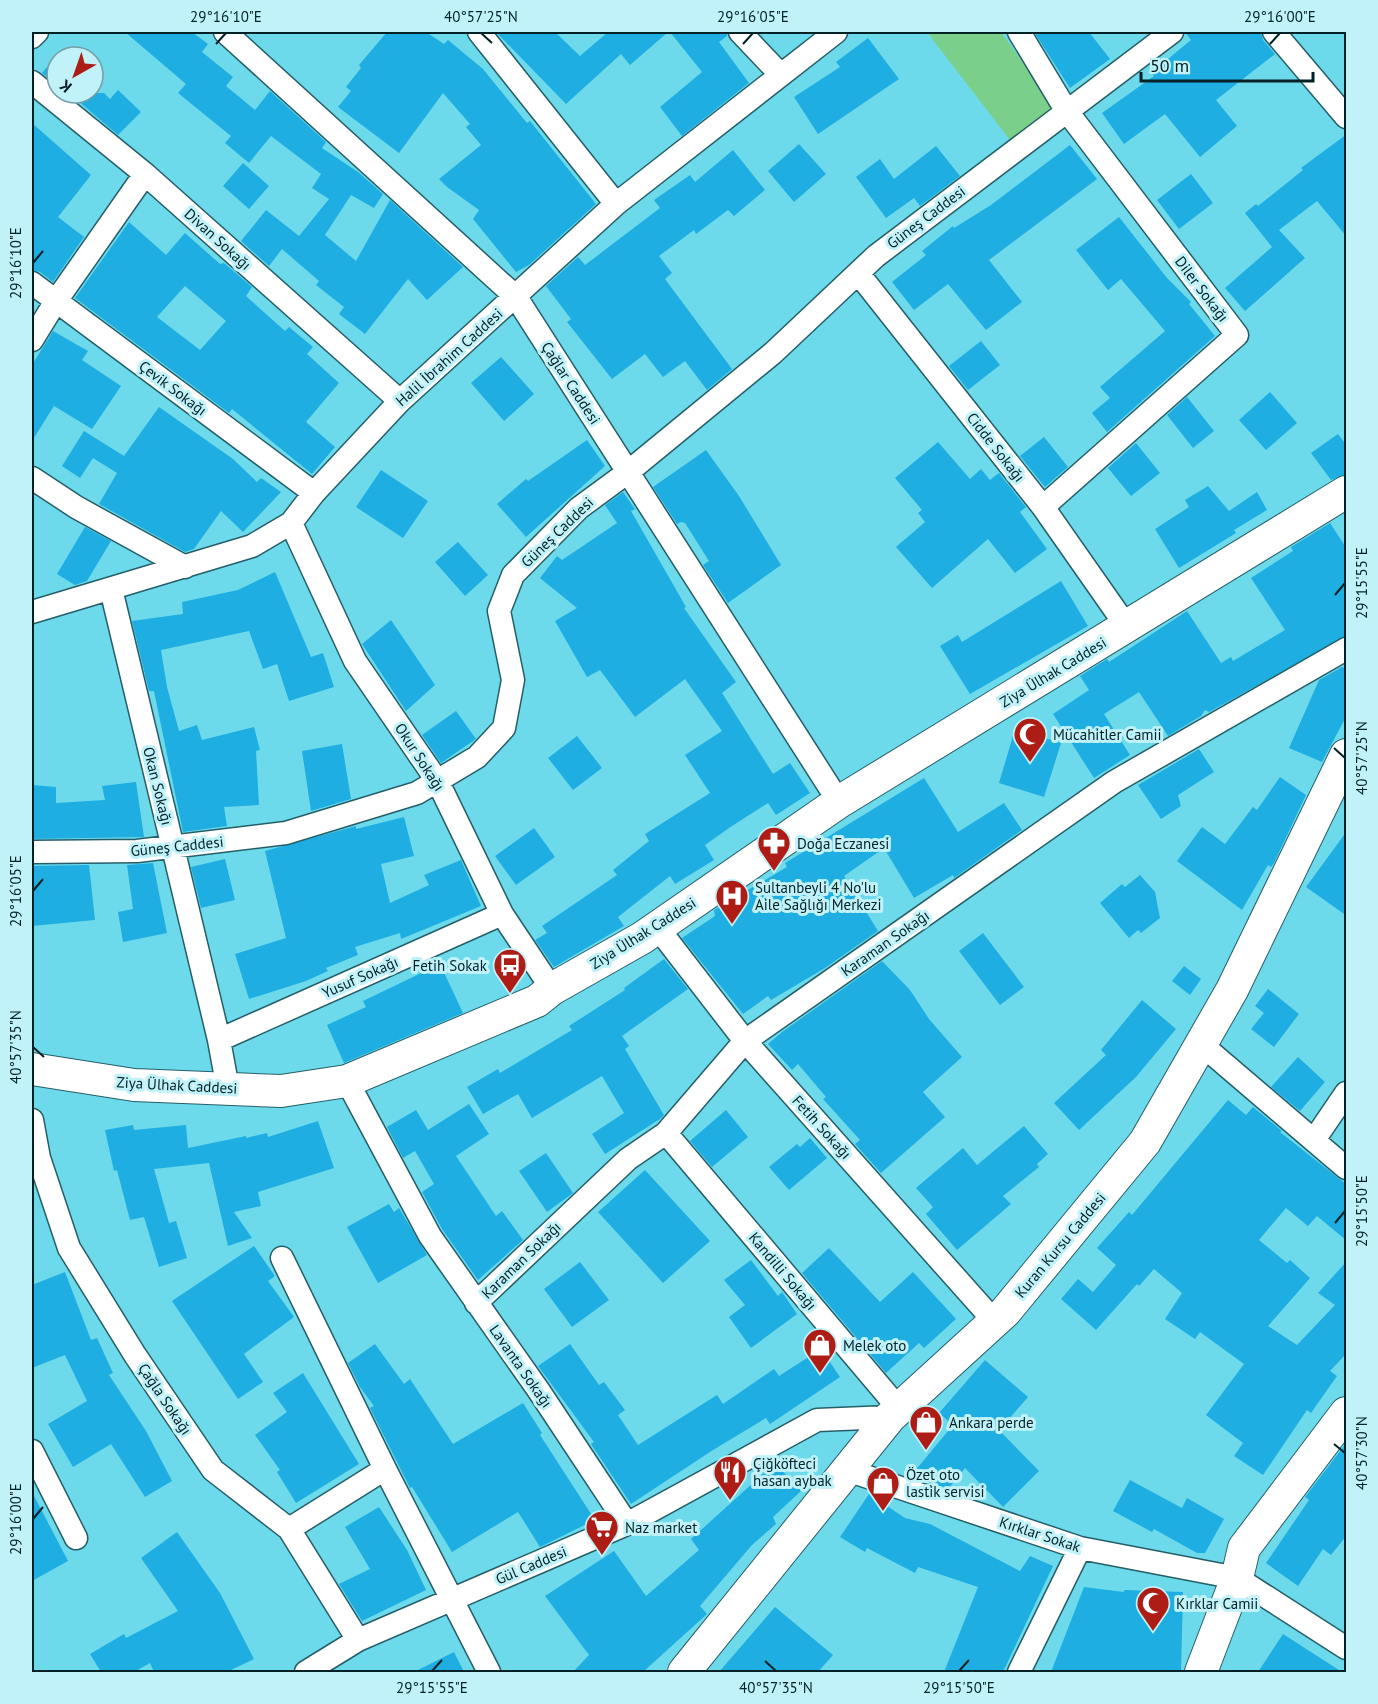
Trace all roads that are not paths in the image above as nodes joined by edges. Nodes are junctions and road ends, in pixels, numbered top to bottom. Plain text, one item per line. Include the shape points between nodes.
1 (37, 32) edge
2 (225, 32) edge
3 (479, 32) edge
4 (740, 32) edge
5 (836, 32) edge
6 (1019, 32) edge
7 (1172, 32) edge
8 (1274, 32) edge
9 (32, 37) edge
10 (780, 74) junction
11 (32, 82) edge
12 (1066, 110) junction
13 (1347, 117) edge
14 (145, 174) junction
15 (616, 204) junction
16 (858, 273) junction
17 (32, 283) edge
18 (516, 297) junction
19 (56, 301) junction
20 (32, 340) edge
21 (399, 401) junction
22 (628, 472) junction
23 (32, 478) edge
24 (1347, 492) edge
25 (315, 493) junction
26 (1043, 507) junction
27 (291, 523) junction
28 (185, 567) junction
29 (111, 589) junction
30 (32, 612) edge
31 (1127, 627) junction
32 (1347, 649) edge
33 (1347, 756) edge
34 (438, 782) junction
35 (838, 802) junction
36 (174, 848) junction
37 (32, 852) edge
38 (502, 914) junction
39 (657, 927) junction
40 (552, 989) junction
41 (219, 1040) junction
42 (745, 1041) junction
43 (1201, 1044) junction
44 (32, 1069) edge
45 (347, 1081) junction
46 (228, 1089) junction
47 (1347, 1094) edge
48 (32, 1120) edge
49 (666, 1133) junction
50 (1314, 1140) junction
51 (1347, 1168) edge
52 (282, 1258) dead end
53 (476, 1303) junction
54 (995, 1322) junction
55 (895, 1413) junction
56 (1347, 1413) edge
57 (32, 1451) edge
58 (385, 1469) junction
59 (848, 1470) junction
60 (627, 1524) junction
61 (289, 1529) junction
62 (76, 1538) dead end
63 (1080, 1548) junction
64 (1237, 1578) junction
65 (450, 1600) junction
66 (358, 1640) junction
67 (1347, 1648) edge
68 (306, 1672) edge
69 (489, 1672) edge
70 (684, 1672) edge
71 (1019, 1672) edge
72 (1201, 1672) edge

1 - 9 street
2 - 18 street, Çağlar Caddesi
3 - 15 street
4 - 10 street
5 - 10 street, Halil İbrahim Caddesi
6 - 12 street, Diler Sokağı
7 - 12 street, Güneş Caddesi
8 - 13 street
10 - 15 street, Halil İbrahim Caddesi
11 - 14 street, Divan Sokağı
12 - 16 street, Güneş Caddesi
12 - 26 street, Diler Sokağı via 1237,335
14 - 19 street
14 - 21 street, Divan Sokağı
15 - 18 street, Halil İbrahim Caddesi
16 - 22 street, Güneş Caddesi via 773,353
16 - 26 street, Cidde Sokağı
17 - 19 street, Çevik Sokağı
18 - 21 street, Halil İbrahim Caddesi
18 - 22 street, Çağlar Caddesi
19 - 20 street
19 - 25 street, Çevik Sokağı
21 - 25 street, Halil İbrahim Caddesi
22 - 34 street, Güneş Caddesi via 579,508 513,575 499,611 513,680 504,728 477,758
22 - 35 street, Çağlar Caddesi
23 - 28 street
24 - 31 street, Ziya Ülhak Caddesi
25 - 27 street, Halil İbrahim Caddesi
26 - 31 street, Cidde Sokağı
27 - 28 street, Halil İbrahim Caddesi via 252,546
27 - 34 street, Okur Sokağı via 355,661
28 - 29 street, Halil İbrahim Caddesi
29 - 30 street, Halil İbrahim Caddesi
29 - 36 street, Okan Sokağı
31 - 35 street, Ziya Ülhak Caddesi
32 - 42 street, Karaman Sokağı via 1114,782
33 - 43 street, Kuran Kursu Caddesi via 1232,990
34 - 36 street, Güneş Caddesi via 417,793 286,833
34 - 38 street, Okur Sokağı
35 - 39 street, Ziya Ülhak Caddesi
36 - 37 street, Güneş Caddesi
36 - 41 street, Okan Sokağı
38 - 40 street, Okur Sokağı
38 - 41 street, Yusuf Sokağı
39 - 40 street, Ziya Ülhak Caddesi
39 - 42 street, Fetih Sokağı
40 - 45 street, Ziya Ülhak Caddesi via 537,1001
41 - 46 street, Okan Sokağı
42 - 49 street, Karaman Sokağı
42 - 54 street, Fetih Sokağı
43 - 50 street
43 - 54 street, Kuran Kursu Caddesi via 1145,1142
44 - 46 street, Ziya Ülhak Caddesi via 134,1085
45 - 46 street, Ziya Ülhak Caddesi via 281,1091
45 - 53 street, Lavanta Sokağı via 430,1236
47 - 50 street
48 - 61 street, Çağla Sokağı via 39,1158 69,1248 135,1354 213,1470
49 - 53 street, Karaman Sokağı via 628,1159
49 - 55 street, Kandilli Sokağı
50 - 51 street
52 - 58 street
53 - 60 street, Lavanta Sokağı
54 - 55 street, Kuran Kursu Caddesi
55 - 59 street, Kuran Kursu Caddesi
55 - 60 street, Gül Caddesi via 817,1420
56 - 64 street via 1244,1548
57 - 62 street
58 - 61 street
58 - 65 street
59 - 63 street, Kırklar Sokak
59 - 70 street, Kuran Kursu Caddesi
60 - 65 street, Gül Caddesi
61 - 66 street, Çağla Sokağı
63 - 64 street, Kırklar Sokak
63 - 71 street
64 - 67 street
64 - 72 street
65 - 66 street, Gül Caddesi
65 - 69 street
66 - 68 street, Gül Caddesi

